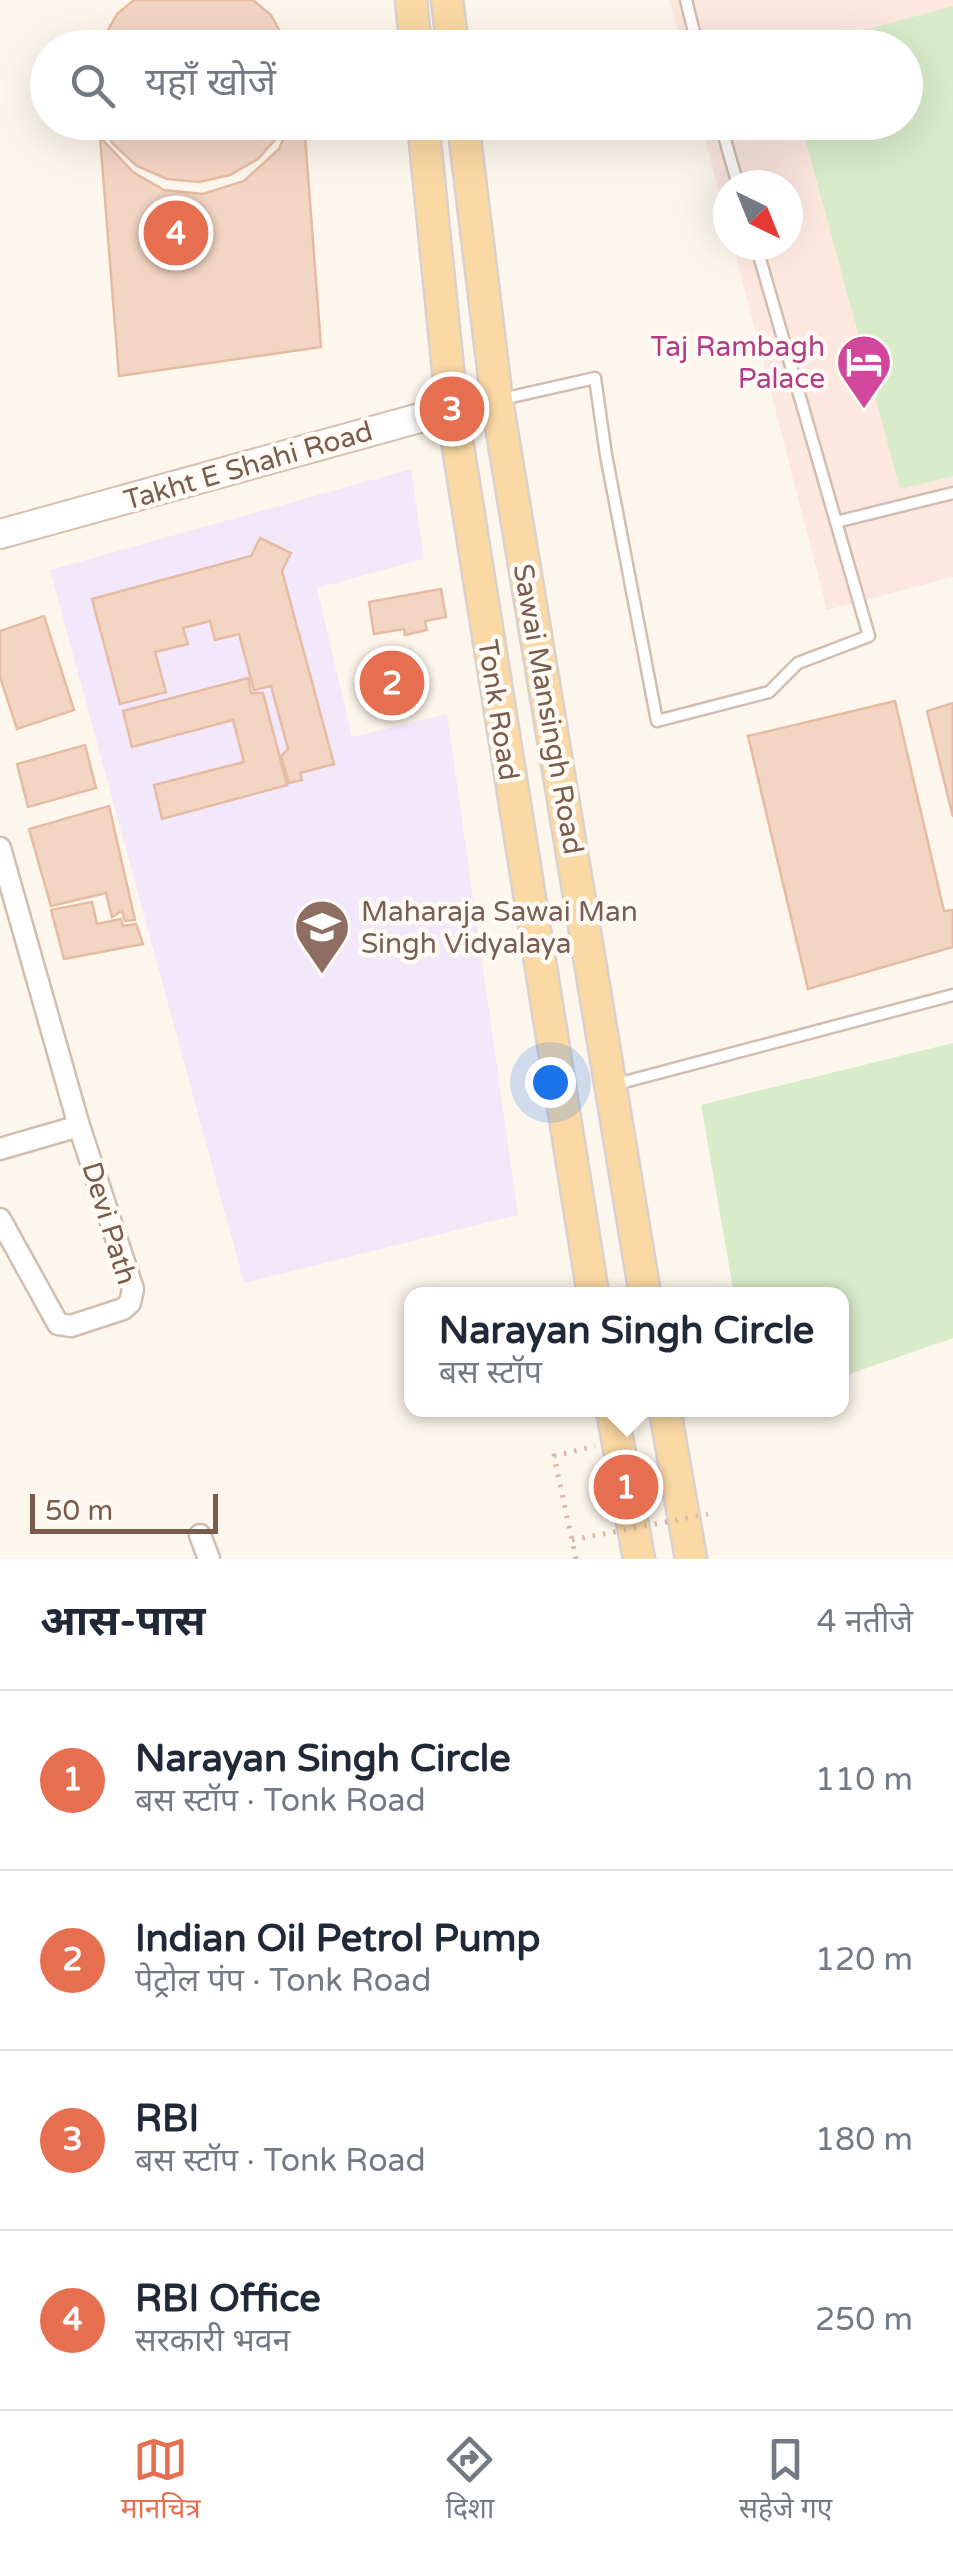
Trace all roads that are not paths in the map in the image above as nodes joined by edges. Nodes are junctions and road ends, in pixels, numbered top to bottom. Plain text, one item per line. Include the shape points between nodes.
1 (411, 0) edge
2 (447, 0) edge
3 (686, 0) edge
4 (414, 30) edge
5 (451, 30) edge
6 (694, 30) edge
7 (426, 140) edge
8 (465, 140) edge
9 (725, 140) edge
10 (734, 170) edge
11 (760, 260) edge
12 (497, 400) junction
13 (452, 409) junction
14 (953, 493) edge
15 (836, 522) junction
16 (0, 534) edge
17 (0, 848) edge
18 (4, 879) edge
19 (953, 994) edge
20 (612, 1085) junction
21 (79, 1126) junction
22 (0, 1149) edge
23 (0, 1218) edge
24 (592, 1287) edge
25 (645, 1287) edge
26 (613, 1417) edge
27 (666, 1417) edge
28 (626, 1487) junction
29 (200, 1534) dead end
30 (210, 1559) edge
31 (626, 1559) edge
32 (639, 1559) edge
33 (691, 1559) edge

1 - 4 main road
2 - 5 main road
3 - 6 lane
7 - 13 main road, Tonk Road
8 - 12 main road, Sawai Mansingh Road
9 - 10 lane
11 - 15 lane
12 - 13 street, Takht E Shahi Road
12 - 15 lane via 595,378 657,722 769,692 798,663 869,636
12 - 20 main road, Sawai Mansingh Road
13 - 16 street, Takht E Shahi Road
13 - 24 main road, Tonk Road
14 - 15 lane
17 - 18 street, Devi Path
18 - 21 street, Devi Path
19 - 20 lane
20 - 25 main road, Sawai Mansingh Road
21 - 22 street, Devi Path
21 - 23 street, Devi Path via 134,1289 130,1303 71,1326 58,1324
26 - 28 main road
27 - 33 main road
28 - 31 main road
28 - 32 main road
29 - 30 street

